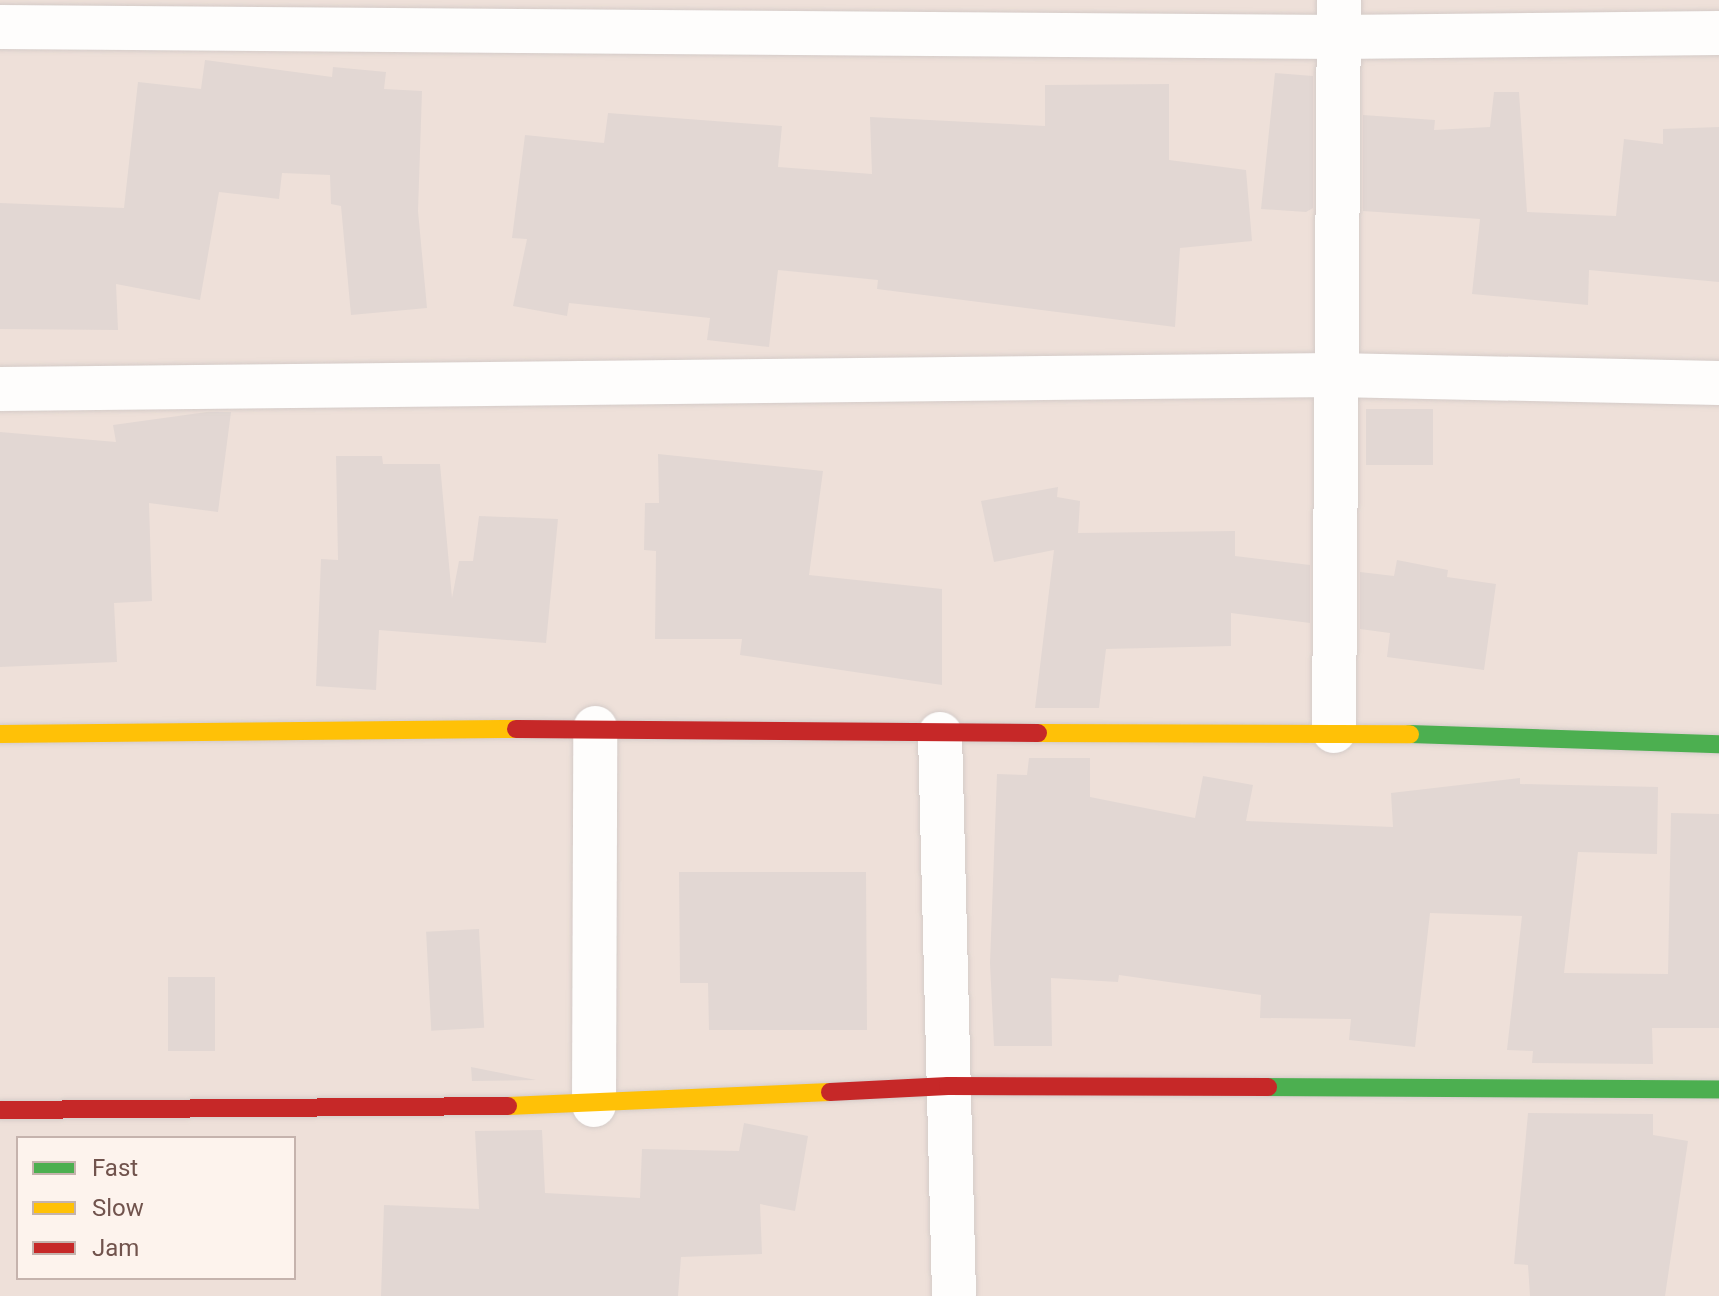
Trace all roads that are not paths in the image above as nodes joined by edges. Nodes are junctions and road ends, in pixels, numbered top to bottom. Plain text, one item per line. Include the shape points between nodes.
1 (1338, 18) edge
2 (0, 27) edge
3 (1719, 33) edge
4 (1335, 375) junction
5 (1719, 383) edge
6 (0, 389) edge
7 (595, 728) junction
8 (1334, 731) junction
9 (0, 734) edge
10 (940, 734) junction
11 (1719, 744) edge
12 (948, 1086) junction
13 (1719, 1089) edge
14 (594, 1105) junction
15 (0, 1110) edge
16 (954, 1296) edge

1 - 2 street
1 - 3 street
1 - 4 street
4 - 5 street
4 - 6 street
4 - 8 street
7 - 9 street
7 - 10 street
7 - 14 street
8 - 10 street
8 - 11 street
10 - 12 street
12 - 13 street
12 - 14 street
12 - 16 street
14 - 15 street

